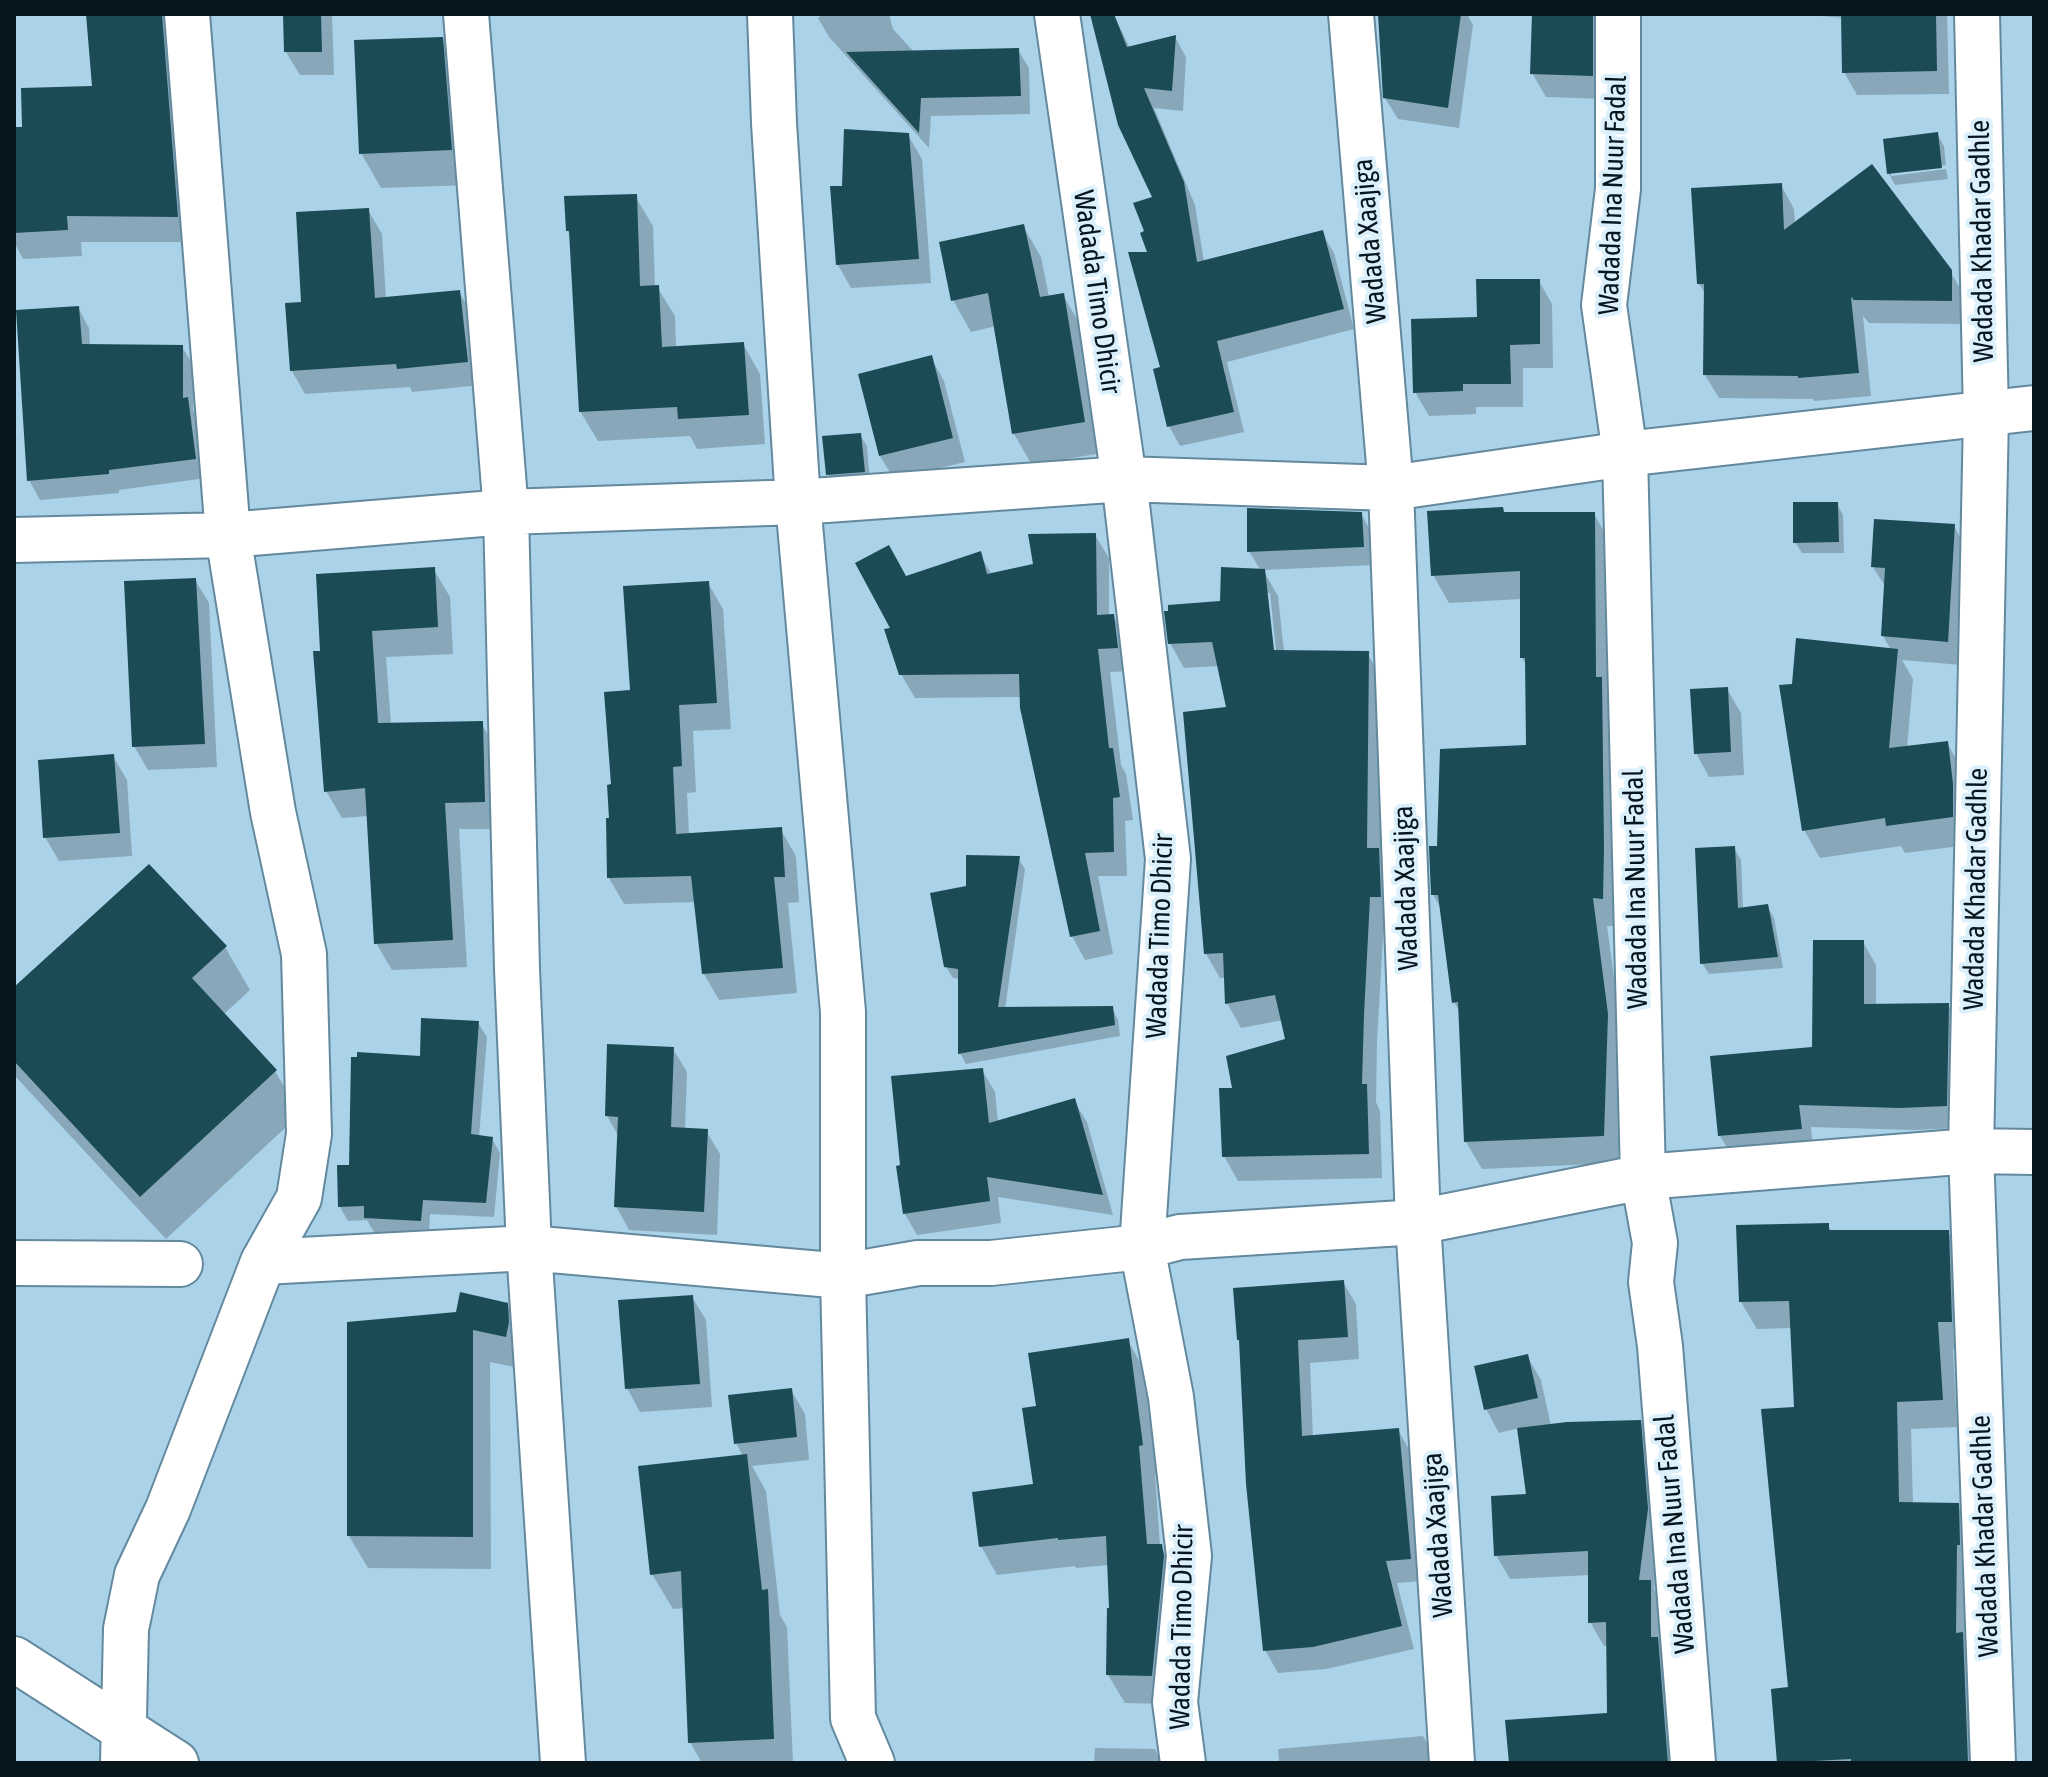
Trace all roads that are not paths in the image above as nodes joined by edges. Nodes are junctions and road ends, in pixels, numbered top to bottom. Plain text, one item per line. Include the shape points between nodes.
1 (187, 14) edge
2 (466, 14) edge
3 (770, 14) edge
4 (1057, 14) edge
5 (1351, 14) edge
6 (1618, 14) edge
7 (1977, 14) edge
8 (2034, 408) edge
9 (1986, 415) junction
10 (1625, 454) junction
11 (1124, 479) junction
12 (1391, 488) junction
13 (798, 502) junction
14 (506, 512) junction
15 (228, 535) junction
16 (14, 540) edge
17 (1971, 1151) junction
18 (2034, 1152) edge
19 (1643, 1177) junction
20 (1418, 1222) junction
21 (1142, 1247) junction
22 (529, 1248) junction
23 (16, 1261) edge
24 (263, 1262) junction
25 (180, 1264) dead end
26 (843, 1276) junction
27 (14, 1659) edge
28 (124, 1746) edge
29 (176, 1763) edge
30 (563, 1763) edge
31 (872, 1763) edge
32 (1183, 1763) edge
33 (1452, 1763) edge
34 (1693, 1763) edge
35 (1993, 1763) edge

1 - 15 street
2 - 14 street
3 - 13 street
4 - 11 street, Wadada Timo Dhicir
5 - 12 street, Wadada Xaajiga
6 - 10 street, Wadada Ina Nuur Fadal via 1618,189 1604,305
7 - 9 street, Wadada Khadar Gadhle
8 - 9 street
9 - 10 street
9 - 17 street, Wadada Khadar Gadhle
10 - 12 street
10 - 19 street, Wadada Ina Nuur Fadal
11 - 12 street
11 - 13 street
11 - 21 street, Wadada Timo Dhicir via 1168,859
12 - 20 street, Wadada Xaajiga
13 - 14 street
13 - 26 street via 843,1012
14 - 15 street
14 - 22 street
15 - 16 street
15 - 24 street via 273,812 304,954 309,1134 299,1198
17 - 18 street
17 - 19 street
17 - 35 street, Wadada Khadar Gadhle
19 - 20 street
19 - 34 street, Wadada Ina Nuur Fadal via 1655,1243 1651,1282
20 - 21 street via 1180,1237
20 - 33 street, Wadada Xaajiga
21 - 26 street via 991,1263 918,1263
21 - 32 street, Wadada Timo Dhicir via 1171,1397 1189,1556 1175,1702
22 - 24 street
22 - 26 street
22 - 30 street
23 - 25 street
24 - 28 street via 168,1509 137,1575 126,1629
26 - 31 street via 853,1718
27 - 28 street
28 - 29 street

